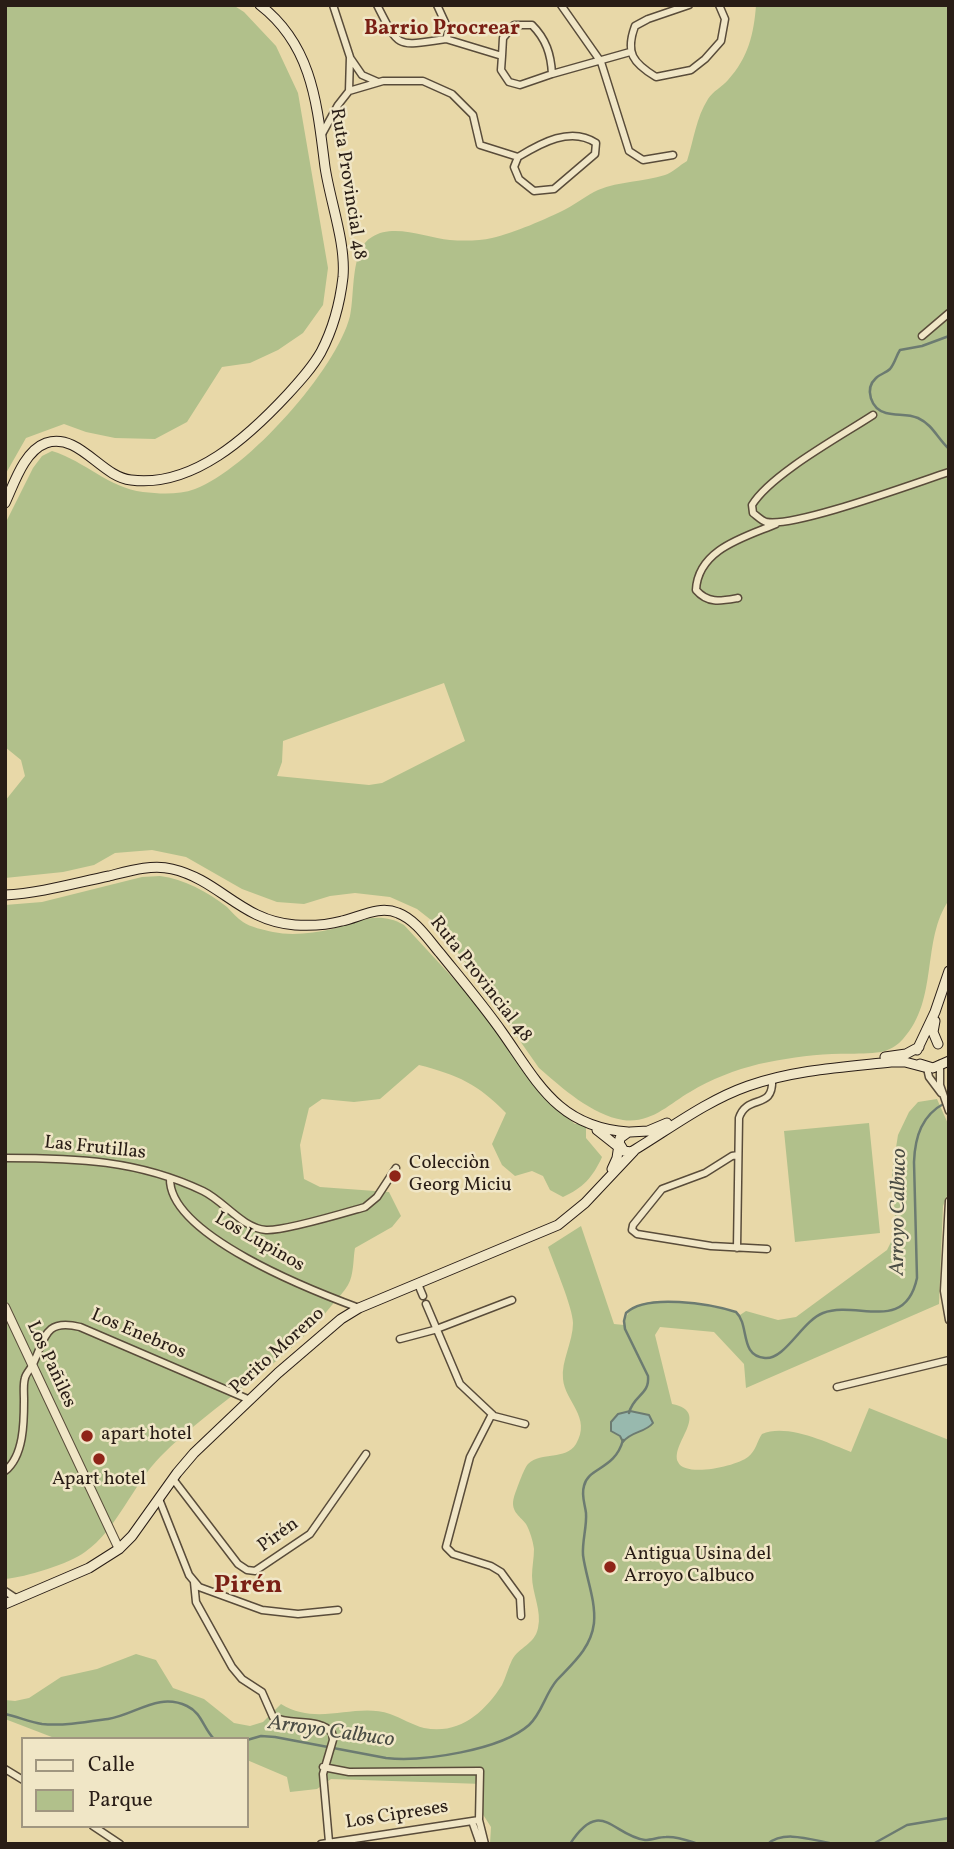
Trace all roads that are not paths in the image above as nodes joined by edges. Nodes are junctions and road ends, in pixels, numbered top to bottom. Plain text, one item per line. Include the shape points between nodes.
1 (260, 5) edge
2 (377, 5) edge
3 (437, 5) edge
4 (561, 5) edge
5 (689, 5) edge
6 (719, 5) edge
7 (336, 6) edge
8 (446, 39) junction
9 (630, 52) junction
10 (502, 56) junction
11 (350, 57) junction
12 (600, 60) junction
13 (552, 74) junction
14 (378, 82) junction
15 (349, 91) junction
16 (322, 134) junction
17 (673, 155) dead end
18 (518, 156) junction
19 (949, 313) edge
20 (922, 336) dead end
21 (873, 415) dead end
22 (949, 472) edge
23 (5, 503) edge
24 (781, 522) junction
25 (738, 598) dead end
26 (5, 895) edge
27 (949, 971) edge
28 (935, 1012) junction
29 (920, 1045) junction
30 (942, 1046) edge
31 (943, 1062) edge
32 (925, 1067) junction
33 (771, 1076) junction
34 (943, 1097) junction
35 (948, 1110) edge
36 (586, 1123) junction
37 (629, 1132) junction
38 (626, 1148) junction
39 (738, 1152) junction
40 (5, 1158) edge
41 (396, 1168) dead end
42 (610, 1174) junction
43 (170, 1178) junction
44 (949, 1201) edge
45 (737, 1248) junction
46 (767, 1249) dead end
47 (418, 1284) junction
48 (512, 1300) dead end
49 (5, 1307) edge
50 (359, 1308) junction
51 (949, 1320) edge
52 (436, 1329) junction
53 (400, 1339) dead end
54 (949, 1360) edge
55 (33, 1366) junction
56 (837, 1387) dead end
57 (250, 1400) junction
58 (492, 1414) junction
59 (525, 1424) dead end
60 (366, 1454) dead end
61 (5, 1471) edge
62 (173, 1479) junction
63 (159, 1499) junction
64 (119, 1549) junction
65 (194, 1582) junction
66 (5, 1591) edge
67 (17, 1600) junction
68 (5, 1604) edge
69 (338, 1611) dead end
70 (521, 1616) dead end
71 (323, 1767) junction
72 (5, 1769) edge
73 (21, 1779) edge
74 (475, 1821) junction
75 (96, 1828) edge
76 (329, 1842) edge
77 (120, 1844) edge
78 (321, 1844) edge
79 (483, 1844) edge

1 - 16 main road, Ruta Provincial 48 via 286,32 308,70
2 - 8 street via 394,39 402,43
3 - 8 street via 449,31
4 - 12 street
5 - 9 street via 635,26
6 - 9 street via 724,19 721,41 691,70 656,77
7 - 11 street
8 - 10 street
9 - 12 street
10 - 13 street via 501,69 509,82 520,85
10 - 13 street via 503,38 514,25 532,25 544,37
11 - 14 street via 362,75
11 - 15 street
12 - 13 street
12 - 17 street via 629,151 643,160
14 - 15 street
14 - 18 street via 423,80 452,94 473,116 480,145
15 - 16 street
16 - 23 main road, Ruta Provincial 48 via 343,274 337,314 308,371 263,421 214,458 188,471 133,481 118,478 77,448 47,443 32,452
18 - 18 street via 549,140 587,137 596,143 595,154 554,189 534,191 519,179 514,167
19 - 20 street
21 - 24 street via 759,493 751,505 753,513 765,522
22 - 24 street
24 - 25 street via 719,549 697,577 696,590 704,599
26 - 36 main road, Ruta Provincial 48 via 129,871 169,868 208,883 250,913 280,923 323,925 375,911 398,913 419,928 449,964 545,1094
27 - 28 main road
28 - 29 main road
28 - 30 main road via 933,1032
29 - 30 main road, Ruta Provincial 48 via 931,1041
29 - 32 main road via 917,1058
29 - 33 main road, Ruta Provincial 48 via 901,1055
30 - 31 main road
31 - 32 main road, Ruta Provincial 48
31 - 34 street
32 - 33 main road, Ruta Provincial 48 via 891,1062
32 - 34 street
33 - 37 main road, Ruta Provincial 48 via 721,1093 656,1129
33 - 38 main road, Ruta Provincial 48
33 - 39 street via 769,1097 740,1114
34 - 35 street
36 - 37 main road, Ruta Provincial 48
36 - 38 main road, Ruta Provincial 48
37 - 38 main road via 621,1136
37 - 38 main road via 638,1140
38 - 42 main road, Perito Moreno
38 - 42 main road, Perito Moreno
39 - 45 street
39 - 45 street via 702,1175 662,1189 632,1228 637,1234
40 - 43 street, Las Frutillas via 122,1164
41 - 43 street, Las Frutillas via 365,1207 271,1230 251,1225 208,1194
42 - 47 main road, Perito Moreno via 558,1225
43 - 50 street, Los Lupinos via 172,1194 209,1235 301,1286
44 - 51 street via 944,1291
45 - 46 street
47 - 50 main road, Perito Moreno
47 - 52 street
48 - 52 street
49 - 55 street, Los Pañiles
50 - 57 main road, Perito Moreno
52 - 53 street
52 - 58 street via 458,1381
54 - 56 street
55 - 57 street, Los Enebros via 45,1333 72,1325
55 - 61 street via 24,1380 21,1437
55 - 64 street, Los Pañiles
57 - 62 main road, Perito Moreno
58 - 59 street
58 - 70 street via 470,1457 446,1548 501,1572 521,1600
60 - 62 street, Pirén via 310,1534 255,1571 238,1564
62 - 63 main road, Perito Moreno
63 - 64 main road, Perito Moreno
63 - 65 street
64 - 67 main road, Perito Moreno via 89,1568
65 - 69 street via 206,1591 262,1611
65 - 71 street via 196,1602 232,1667 262,1692 271,1714 281,1721 328,1728 332,1733
66 - 67 street
67 - 68 main road, Perito Moreno
71 - 74 street via 356,1772 480,1770
71 - 76 street
72 - 73 street
74 - 76 street, Los Cipreses
74 - 79 street
75 - 77 street
76 - 78 street, Los Cipreses

